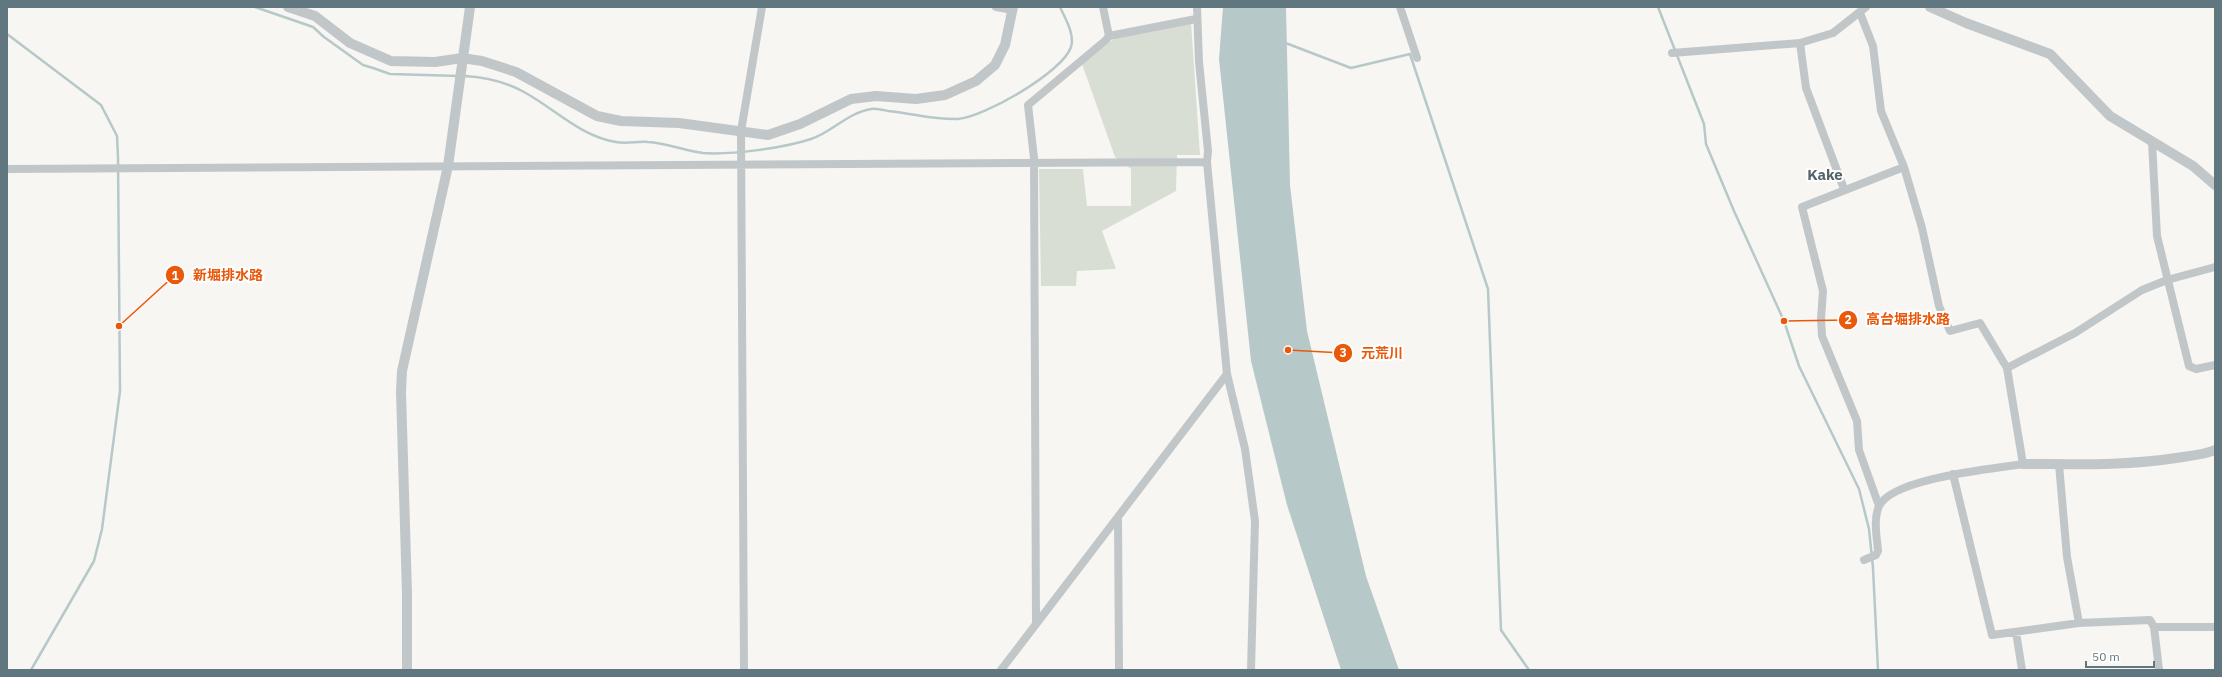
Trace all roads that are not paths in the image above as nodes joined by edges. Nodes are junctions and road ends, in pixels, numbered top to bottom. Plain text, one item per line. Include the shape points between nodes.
1 (288, 7) edge
2 (470, 7) edge
3 (762, 7) edge
4 (996, 7) edge
5 (1103, 7) edge
6 (1197, 7) edge
7 (1400, 7) edge
8 (1866, 7) edge
9 (1930, 7) edge
10 (1013, 9) edge
11 (1860, 13) junction
12 (1196, 19) junction
13 (1109, 36) junction
14 (1800, 43) junction
15 (1672, 53) dead end
16 (462, 58) junction
17 (1417, 58) dead end
18 (741, 131) junction
19 (2152, 142) junction
20 (1033, 162) junction
21 (1207, 162) junction
22 (742, 163) junction
23 (448, 166) junction
24 (1904, 167) junction
25 (7, 169) edge
26 (2215, 185) edge
27 (1844, 189) junction
28 (2215, 266) edge
29 (2167, 280) junction
30 (2215, 365) edge
31 (2007, 368) junction
32 (1227, 374) junction
33 (2215, 450) edge
34 (2022, 464) junction
35 (2059, 464) junction
36 (1954, 474) junction
37 (1879, 506) junction
38 (1118, 517) junction
39 (1864, 560) dead end
40 (1036, 623) junction
41 (2079, 623) junction
42 (2154, 627) junction
43 (2215, 627) edge
44 (2016, 632) junction
45 (407, 670) edge
46 (744, 670) edge
47 (1001, 670) edge
48 (1119, 670) edge
49 (1251, 670) edge
50 (2022, 670) edge
51 (2159, 670) edge

1 - 16 street via 315,16 350,43 391,61 435,62
2 - 16 street
3 - 18 street
4 - 10 street
5 - 13 street
6 - 12 street
7 - 17 street
8 - 11 street
9 - 19 street via 2050,54 2110,116
10 - 18 street via 1005,45 994,65 976,81 945,95 916,99 876,96 851,99 800,124 768,135
11 - 14 street via 1833,33
11 - 24 street via 1873,46 1881,111
12 - 13 street
12 - 21 street
13 - 20 street via 1028,105
14 - 15 street
14 - 27 street via 1806,88
16 - 18 street via 482,60 516,72 597,116 621,121 679,123
16 - 23 street
18 - 22 street
19 - 26 street via 2193,166
19 - 29 street via 2157,236
20 - 21 street
20 - 22 street
20 - 40 street
21 - 32 street
22 - 23 street
22 - 46 street
23 - 25 street
23 - 45 street via 402,371
24 - 27 street
24 - 31 street via 1922,228 1939,306 1950,331 1980,323
27 - 37 street via 1802,207 1823,291 1822,336 1857,421 1859,450
28 - 29 street
29 - 30 street via 2189,366 2196,369
29 - 31 street via 2142,290 2076,333
31 - 34 street
32 - 38 street
32 - 49 street via 1245,449 1255,521
33 - 35 street via 2130,463
34 - 35 street
34 - 36 street
35 - 41 street via 2067,557
36 - 37 street via 1908,486 1885,498
36 - 44 street via 1992,635
37 - 39 street via 1875,519 1878,551 1876,555
38 - 40 street
38 - 48 street
40 - 47 street
41 - 42 street via 2150,620
41 - 44 street
42 - 43 street
42 - 51 street
44 - 50 street

